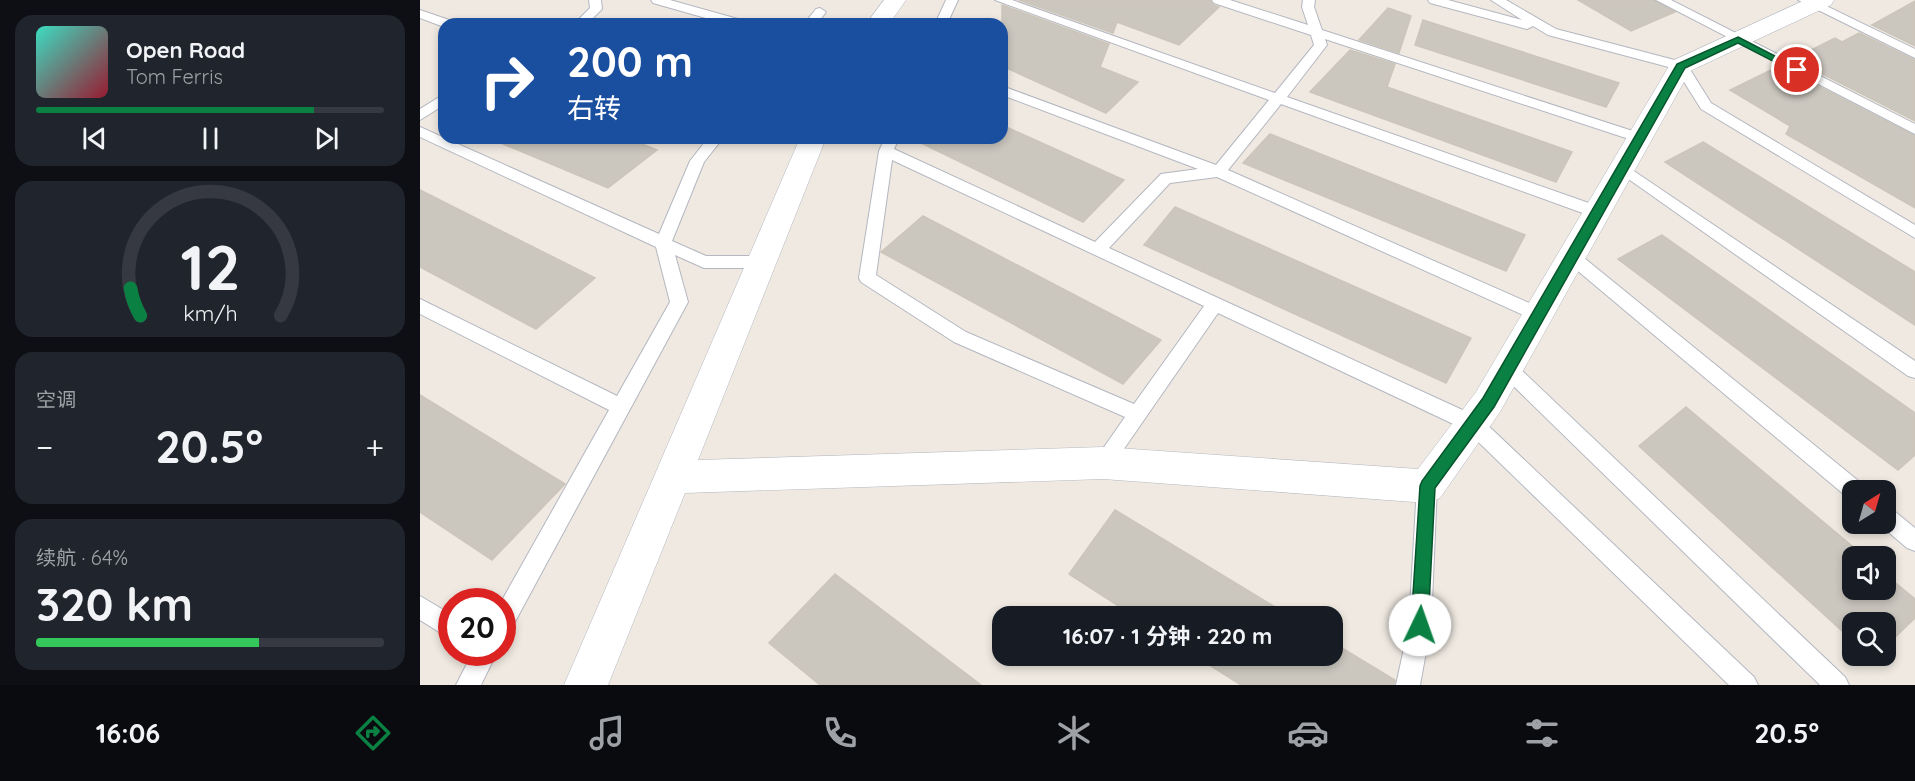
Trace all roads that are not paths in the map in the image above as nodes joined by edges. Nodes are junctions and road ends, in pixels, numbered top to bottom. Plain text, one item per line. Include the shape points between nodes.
1 (595, 0) edge
2 (657, 0) edge
3 (895, 0) edge
4 (952, 0) edge
5 (1001, 0) edge
6 (1218, 0) edge
7 (1309, 0) edge
8 (1434, 0) edge
9 (1497, 0) edge
10 (1662, 0) edge
11 (1813, 1) edge
12 (820, 12) dead end
13 (420, 14) edge
14 (586, 18) edge
15 (720, 18) edge
16 (815, 18) edge
17 (882, 18) edge
18 (944, 18) edge
19 (438, 20) edge
20 (1316, 32) junction
21 (1552, 32) junction
22 (1738, 39) junction
23 (1915, 54) edge
24 (1681, 66) junction
25 (1008, 92) edge
26 (1276, 98) junction
27 (438, 102) edge
28 (420, 116) edge
29 (1915, 130) edge
30 (420, 131) edge
31 (1640, 138) junction
32 (438, 139) edge
33 (448, 144) edge
34 (711, 144) edge
35 (810, 144) edge
36 (889, 144) edge
37 (1622, 168) junction
38 (1219, 172) junction
39 (1597, 212) junction
40 (1915, 232) edge
41 (663, 243) junction
42 (1098, 249) junction
43 (1572, 257) junction
44 (761, 262) junction
45 (1215, 304) junction
46 (420, 306) edge
47 (1539, 315) junction
48 (1508, 369) junction
49 (1915, 371) edge
50 (621, 407) junction
51 (1138, 414) junction
52 (1473, 424) junction
53 (1103, 463) junction
54 (672, 477) junction
55 (1842, 480) edge
56 (1427, 486) junction
57 (1896, 525) edge
58 (1915, 541) edge
59 (516, 598) edge
60 (420, 607) edge
61 (438, 619) edge
62 (478, 666) edge
63 (468, 685) edge
64 (586, 685) edge
65 (1408, 685) edge
66 (1746, 685) edge
67 (1837, 685) edge

1 - 14 lane via 596,9
2 - 15 lane
3 - 17 street
4 - 18 lane
5 - 26 lane
6 - 20 lane
7 - 20 lane
8 - 21 lane
9 - 21 lane
10 - 22 lane
11 - 22 street
11 - 23 lane
12 - 16 lane
13 - 19 lane
20 - 26 lane via 1321,45
20 - 31 lane
21 - 24 lane
22 - 24 street
22 - 29 lane
24 - 31 street
24 - 40 lane via 1707,106
25 - 38 lane
26 - 38 lane
26 - 39 lane
27 - 28 lane
30 - 32 lane
31 - 37 street
33 - 41 lane
34 - 41 lane via 697,160
35 - 44 street
36 - 42 lane
36 - 51 lane via 867,278 960,337
37 - 39 street
37 - 49 lane
38 - 42 lane via 1166,178
38 - 47 lane
39 - 43 street
41 - 44 lane via 704,262
41 - 50 lane via 679,302
42 - 45 lane
43 - 47 street
43 - 55 lane
44 - 54 street
45 - 51 lane
45 - 52 lane
46 - 50 lane
47 - 48 street
48 - 52 street
48 - 67 lane
50 - 59 lane
51 - 53 lane
52 - 56 street
52 - 66 lane
53 - 54 street
53 - 56 street
54 - 64 street
56 - 65 lane via 1420,625
57 - 58 lane
60 - 61 lane
62 - 63 lane

